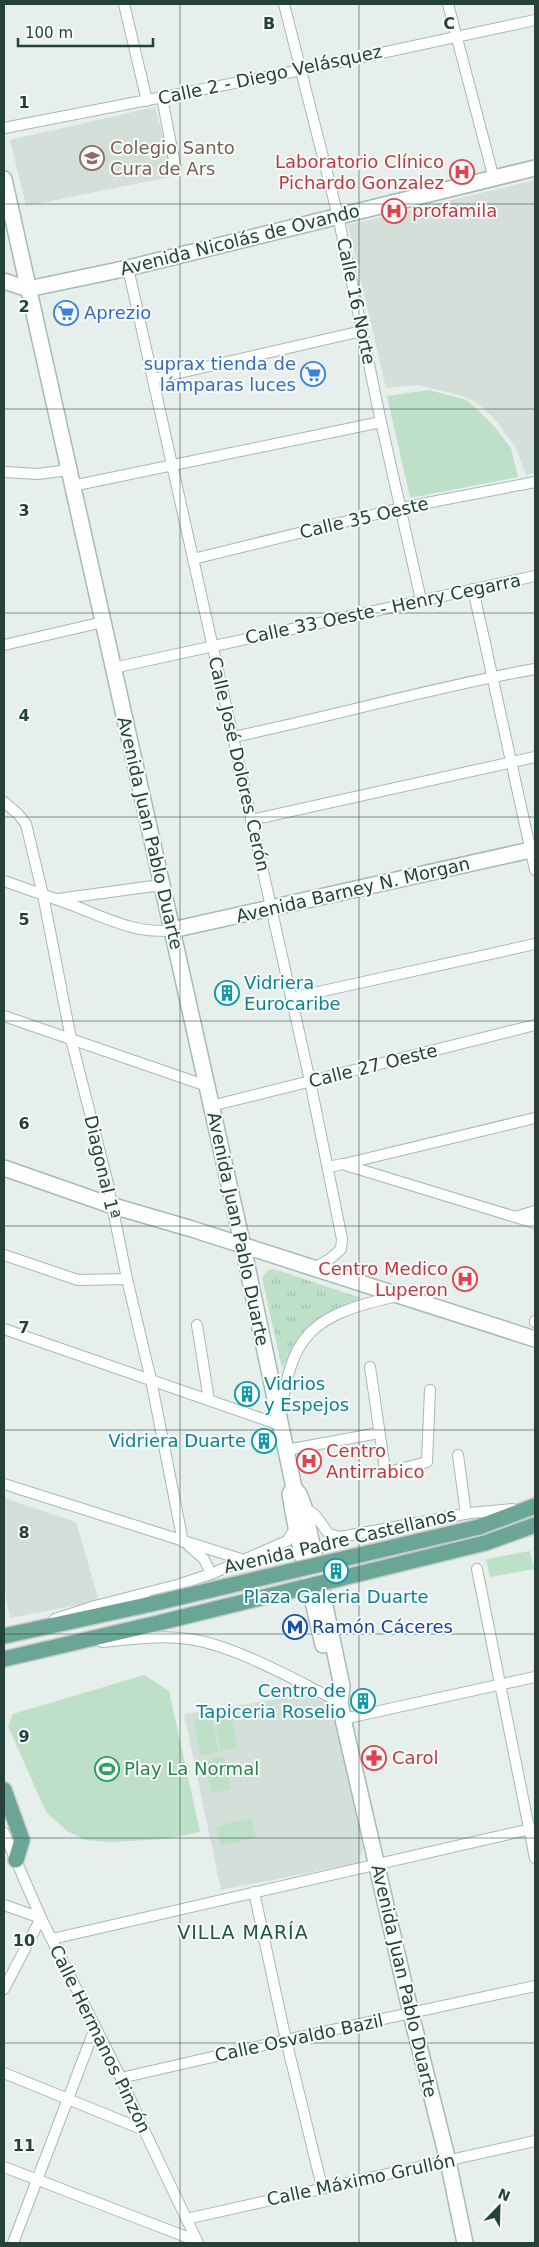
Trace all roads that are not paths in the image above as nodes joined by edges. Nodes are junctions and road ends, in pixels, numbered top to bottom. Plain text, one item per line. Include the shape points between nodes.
1 (124, 4) edge
2 (284, 4) edge
3 (448, 4) edge
4 (535, 20) edge
5 (456, 36) junction
6 (302, 70) junction
7 (162, 98) junction
8 (147, 101) junction
9 (4, 128) edge
10 (535, 168) edge
11 (176, 170) dead end
12 (4, 179) edge
13 (494, 179) junction
14 (7, 204) edge
15 (338, 216) junction
16 (128, 268) junction
17 (4, 281) edge
18 (28, 288) junction
19 (362, 331) junction
20 (153, 379) junction
21 (381, 422) junction
22 (172, 466) junction
23 (68, 470) junction
24 (4, 472) edge
25 (535, 482) edge
26 (72, 486) junction
27 (401, 508) junction
28 (193, 559) junction
29 (535, 576) edge
30 (473, 589) junction
31 (421, 600) junction
32 (102, 622) junction
33 (4, 645) edge
34 (212, 646) junction
35 (113, 668) junction
36 (535, 669) edge
37 (492, 677) junction
38 (233, 737) junction
39 (535, 757) edge
40 (511, 762) junction
41 (4, 802) edge
42 (252, 820) junction
43 (533, 849) edge
44 (535, 870) edge
45 (4, 881) edge
46 (162, 885) junction
47 (43, 895) junction
48 (57, 900) junction
49 (271, 908) junction
50 (172, 930) junction
51 (535, 944) edge
52 (291, 998) junction
53 (4, 1016) edge
54 (535, 1025) edge
55 (71, 1039) junction
56 (310, 1081) junction
57 (206, 1086) junction
58 (211, 1106) junction
59 (535, 1118) edge
60 (342, 1164) junction
61 (328, 1166) junction
62 (4, 1168) edge
63 (110, 1205) junction
64 (535, 1211) edge
65 (514, 1217) junction
66 (535, 1223) edge
67 (243, 1247) junction
68 (4, 1255) edge
69 (313, 1269) junction
70 (127, 1279) junction
71 (398, 1296) junction
72 (197, 1325) dead end
73 (4, 1329) edge
74 (535, 1339) edge
75 (370, 1366) dead end
76 (151, 1380) junction
77 (430, 1390) dead end
78 (209, 1400) junction
79 (280, 1425) junction
80 (379, 1433) junction
81 (286, 1450) junction
82 (458, 1455) dead end
83 (4, 1484) edge
84 (294, 1488) junction
85 (535, 1506) edge
86 (304, 1507) junction
87 (466, 1514) junction
88 (535, 1525) edge
89 (296, 1527) junction
90 (183, 1542) junction
91 (244, 1560) junction
92 (477, 1569) dead end
93 (211, 1574) junction
94 (35, 1630) junction
95 (4, 1636) edge
96 (46, 1649) junction
97 (4, 1659) edge
98 (535, 1677) edge
99 (499, 1685) junction
100 (340, 1702) junction
101 (343, 1718) junction
102 (4, 1790) edge
103 (532, 1829) edge
104 (4, 1833) edge
105 (535, 1858) edge
106 (16, 1860) junction
107 (377, 1864) junction
108 (254, 1892) junction
109 (4, 1905) edge
110 (41, 1918) junction
111 (52, 1939) junction
112 (535, 1986) edge
113 (4, 1989) edge
114 (411, 2014) junction
115 (95, 2028) junction
116 (286, 2040) junction
117 (4, 2073) edge
118 (122, 2078) junction
119 (69, 2099) junction
120 (144, 2130) junction
121 (535, 2140) edge
122 (448, 2161) junction
123 (4, 2167) edge
124 (37, 2180) junction
125 (322, 2187) junction
126 (186, 2219) junction
127 (197, 2242) edge
128 (13, 2243) edge
129 (465, 2243) edge

1 - 8 street
2 - 6 street, Calle 16 Norte
3 - 5 street
4 - 5 street, Calle 2 - Diego Velásquez
5 - 6 street, Calle 2 - Diego Velásquez
5 - 13 street
6 - 7 street, Calle 2 - Diego Velásquez
6 - 15 street, Calle 16 Norte
7 - 8 street, Calle 2 - Diego Velásquez
7 - 11 street
8 - 9 street, Calle 2 - Diego Velásquez
10 - 13 main road, Avenida Nicolás de Ovando
12 - 14 main road, Avenida Juan Pablo Duarte
13 - 15 main road, Avenida Nicolás de Ovando
14 - 18 main road, Avenida Juan Pablo Duarte
15 - 16 main road, Avenida Nicolás de Ovando
15 - 19 street, Calle 16 Norte
16 - 18 main road, Avenida Nicolás de Ovando
16 - 20 street, Calle José Dolores Cerón
17 - 18 main road, Avenida Nicolás de Ovando
18 - 23 main road, Avenida Juan Pablo Duarte
19 - 20 street
19 - 21 street, Calle 16 Norte
20 - 22 street, Calle José Dolores Cerón
21 - 22 street
21 - 27 street, Calle 16 Norte
22 - 26 street
22 - 28 street, Calle José Dolores Cerón
23 - 24 street via 38,474
23 - 26 main road, Avenida Juan Pablo Duarte
25 - 27 street, Calle 35 Oeste
26 - 32 main road, Avenida Juan Pablo Duarte
27 - 28 street, Calle 35 Oeste
27 - 31 street, Calle 16 Norte
28 - 34 street, Calle José Dolores Cerón
29 - 30 street, Calle 33 Oeste - Henry Cegarra
30 - 31 street, Calle 33 Oeste - Henry Cegarra
30 - 37 street
31 - 34 street, Calle 33 Oeste - Henry Cegarra
32 - 33 street
32 - 35 main road, Avenida Juan Pablo Duarte
34 - 35 street, Calle 33 Oeste - Henry Cegarra
34 - 38 street, Calle José Dolores Cerón
35 - 46 main road, Avenida Juan Pablo Duarte
36 - 37 street
37 - 38 street
37 - 40 street
38 - 42 street, Calle José Dolores Cerón
39 - 40 street
40 - 42 street
40 - 43 street
41 - 47 street, Diagonal 1ª via 26,824
42 - 49 street, Calle José Dolores Cerón
43 - 44 street
43 - 49 main road, Avenida Barney N. Morgan
45 - 47 street
46 - 48 street
46 - 50 main road, Avenida Juan Pablo Duarte
47 - 48 street
47 - 55 street, Diagonal 1ª
48 - 50 street via 139,929
49 - 50 main road, Avenida Barney N. Morgan
49 - 52 street, Calle José Dolores Cerón
50 - 57 main road, Avenida Juan Pablo Duarte
51 - 52 street
52 - 56 street, Calle José Dolores Cerón
53 - 55 street
54 - 56 street, Calle 27 Oeste
55 - 57 street
55 - 63 street, Diagonal 1ª
56 - 58 street, Calle 27 Oeste
56 - 61 street, Calle José Dolores Cerón
57 - 58 main road, Avenida Juan Pablo Duarte
58 - 67 main road, Avenida Juan Pablo Duarte
59 - 60 street
60 - 61 street
60 - 65 street
61 - 69 street, Calle José Dolores Cerón via 342,1239 341,1249
62 - 63 main road
63 - 67 main road
63 - 70 street, Diagonal 1ª
64 - 65 street
65 - 66 street
67 - 69 main road
67 - 79 main road, Avenida Juan Pablo Duarte
68 - 70 street via 78,1280
69 - 71 main road
70 - 76 street, Diagonal 1ª
71 - 74 main road
71 - 79 street via 353,1307 312,1330 293,1358 283,1389
72 - 78 street
73 - 76 street
75 - 80 street
76 - 78 street
76 - 90 street, Diagonal 1ª
77 - 80 street via 425,1464 387,1471
78 - 79 street
79 - 81 main road, Avenida Juan Pablo Duarte
80 - 81 street
81 - 84 main road, Avenida Juan Pablo Duarte
82 - 87 street
83 - 90 street
84 - 86 main road, Avenida Juan Pablo Duarte
84 - 89 main road, Avenida Juan Pablo Duarte via 290,1494
85 - 87 street
85 - 94 main road, Avenida Padre Castellanos, bridge via 479,1527
86 - 87 street via 316,1515 329,1534 340,1537
86 - 100 main road, Avenida Juan Pablo Duarte via 342,1686
88 - 96 main road, Avenida Padre Castellanos, bridge via 485,1543
89 - 91 street via 287,1541
89 - 100 main road, Avenida Juan Pablo Duarte via 333,1687
90 - 91 street
90 - 93 street via 204,1559
91 - 93 street
92 - 99 street
93 - 94 street via 69,1614
94 - 95 main road, Avenida Padre Castellanos
96 - 97 main road, Avenida Padre Castellanos
96 - 100 street via 142,1638 190,1639 230,1650
98 - 99 street
99 - 101 street
99 - 103 street
100 - 101 main road, Avenida Juan Pablo Duarte
101 - 107 main road, Avenida Juan Pablo Duarte
102 - 106 main road via 22,1840
103 - 105 street
103 - 107 street
104 - 106 street, Calle Hermanos Pinzón
106 - 110 street, Calle Hermanos Pinzón
107 - 108 street
107 - 114 main road, Avenida Juan Pablo Duarte
108 - 111 street
108 - 116 street
109 - 110 street
110 - 111 street, Calle Hermanos Pinzón
110 - 113 street
111 - 115 street, Calle Hermanos Pinzón
112 - 114 street, Calle Osvaldo Bazil
114 - 116 street, Calle Osvaldo Bazil
114 - 122 main road, Avenida Juan Pablo Duarte
115 - 118 street, Calle Hermanos Pinzón
115 - 119 street
116 - 118 street, Calle Osvaldo Bazil
116 - 125 street
117 - 119 street
118 - 120 street, Calle Hermanos Pinzón
119 - 120 street
119 - 124 street
120 - 126 street, Calle Hermanos Pinzón
121 - 122 street, Calle Máximo Grullón
122 - 125 street, Calle Máximo Grullón
122 - 129 main road, Avenida Juan Pablo Duarte
123 - 124 street
124 - 127 street
124 - 128 street
125 - 126 street, Calle Máximo Grullón
126 - 127 street, Calle Hermanos Pinzón

